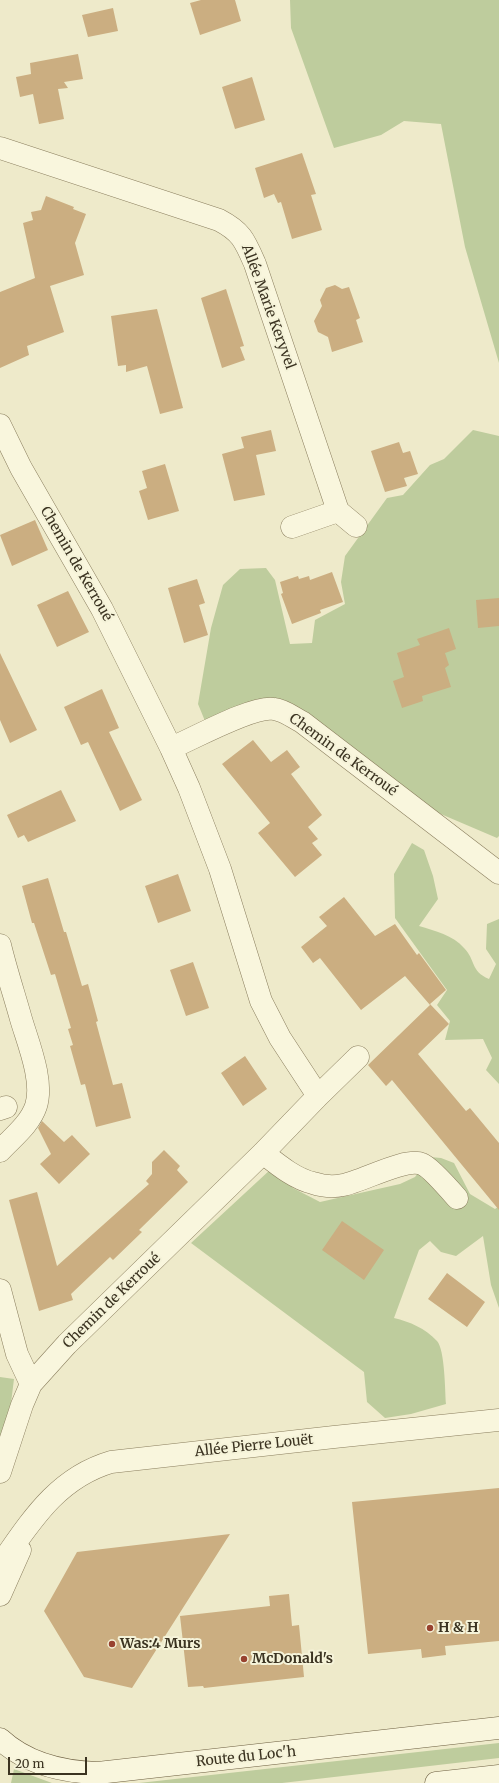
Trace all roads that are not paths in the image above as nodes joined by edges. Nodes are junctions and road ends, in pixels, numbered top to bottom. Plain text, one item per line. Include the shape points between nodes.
1 (0, 148) edge
2 (0, 425) edge
3 (338, 511) junction
4 (356, 526) dead end
5 (292, 527) dead end
6 (171, 748) junction
7 (499, 873) edge
8 (2, 958) edge
9 (358, 1057) dead end
10 (318, 1096) junction
11 (0, 1151) edge
12 (263, 1153) junction
13 (457, 1198) dead end
14 (0, 1290) edge
15 (31, 1384) junction
16 (499, 1420) edge
17 (0, 1472) edge
18 (11, 1544) edge
19 (0, 1565) edge
20 (0, 1595) edge
21 (499, 1728) edge
22 (0, 1739) edge
23 (499, 1776) edge
24 (436, 1783) edge

1 - 3 street, Allée Marie Keryvel via 219,220 233,227 243,237 255,264
2 - 6 street, Chemin de Kerroué via 106,615
3 - 4 street
3 - 5 street
6 - 7 street, Chemin de Kerroué via 245,714 274,708 282,711 302,722
6 - 10 street, Chemin de Kerroué via 220,869 264,1006 287,1051
8 - 11 street via 36,1074 38,1098 27,1123
9 - 10 street, Chemin de Kerroué
10 - 12 street, Chemin de Kerroué
12 - 13 street via 297,1176 312,1183 329,1185 362,1180 410,1162 423,1164
12 - 15 street, Chemin de Kerroué via 67,1344
14 - 15 street via 17,1354
15 - 17 street, Chemin de Kerroué
16 - 18 street, Allée Pierre Louët via 111,1462 93,1467 66,1483
18 - 19 street, Allée Pierre Louët
18 - 20 street, Allée Pierre Louët
21 - 22 street, Route du Loc'h via 98,1773 66,1770 39,1763 11,1749
23 - 24 street

